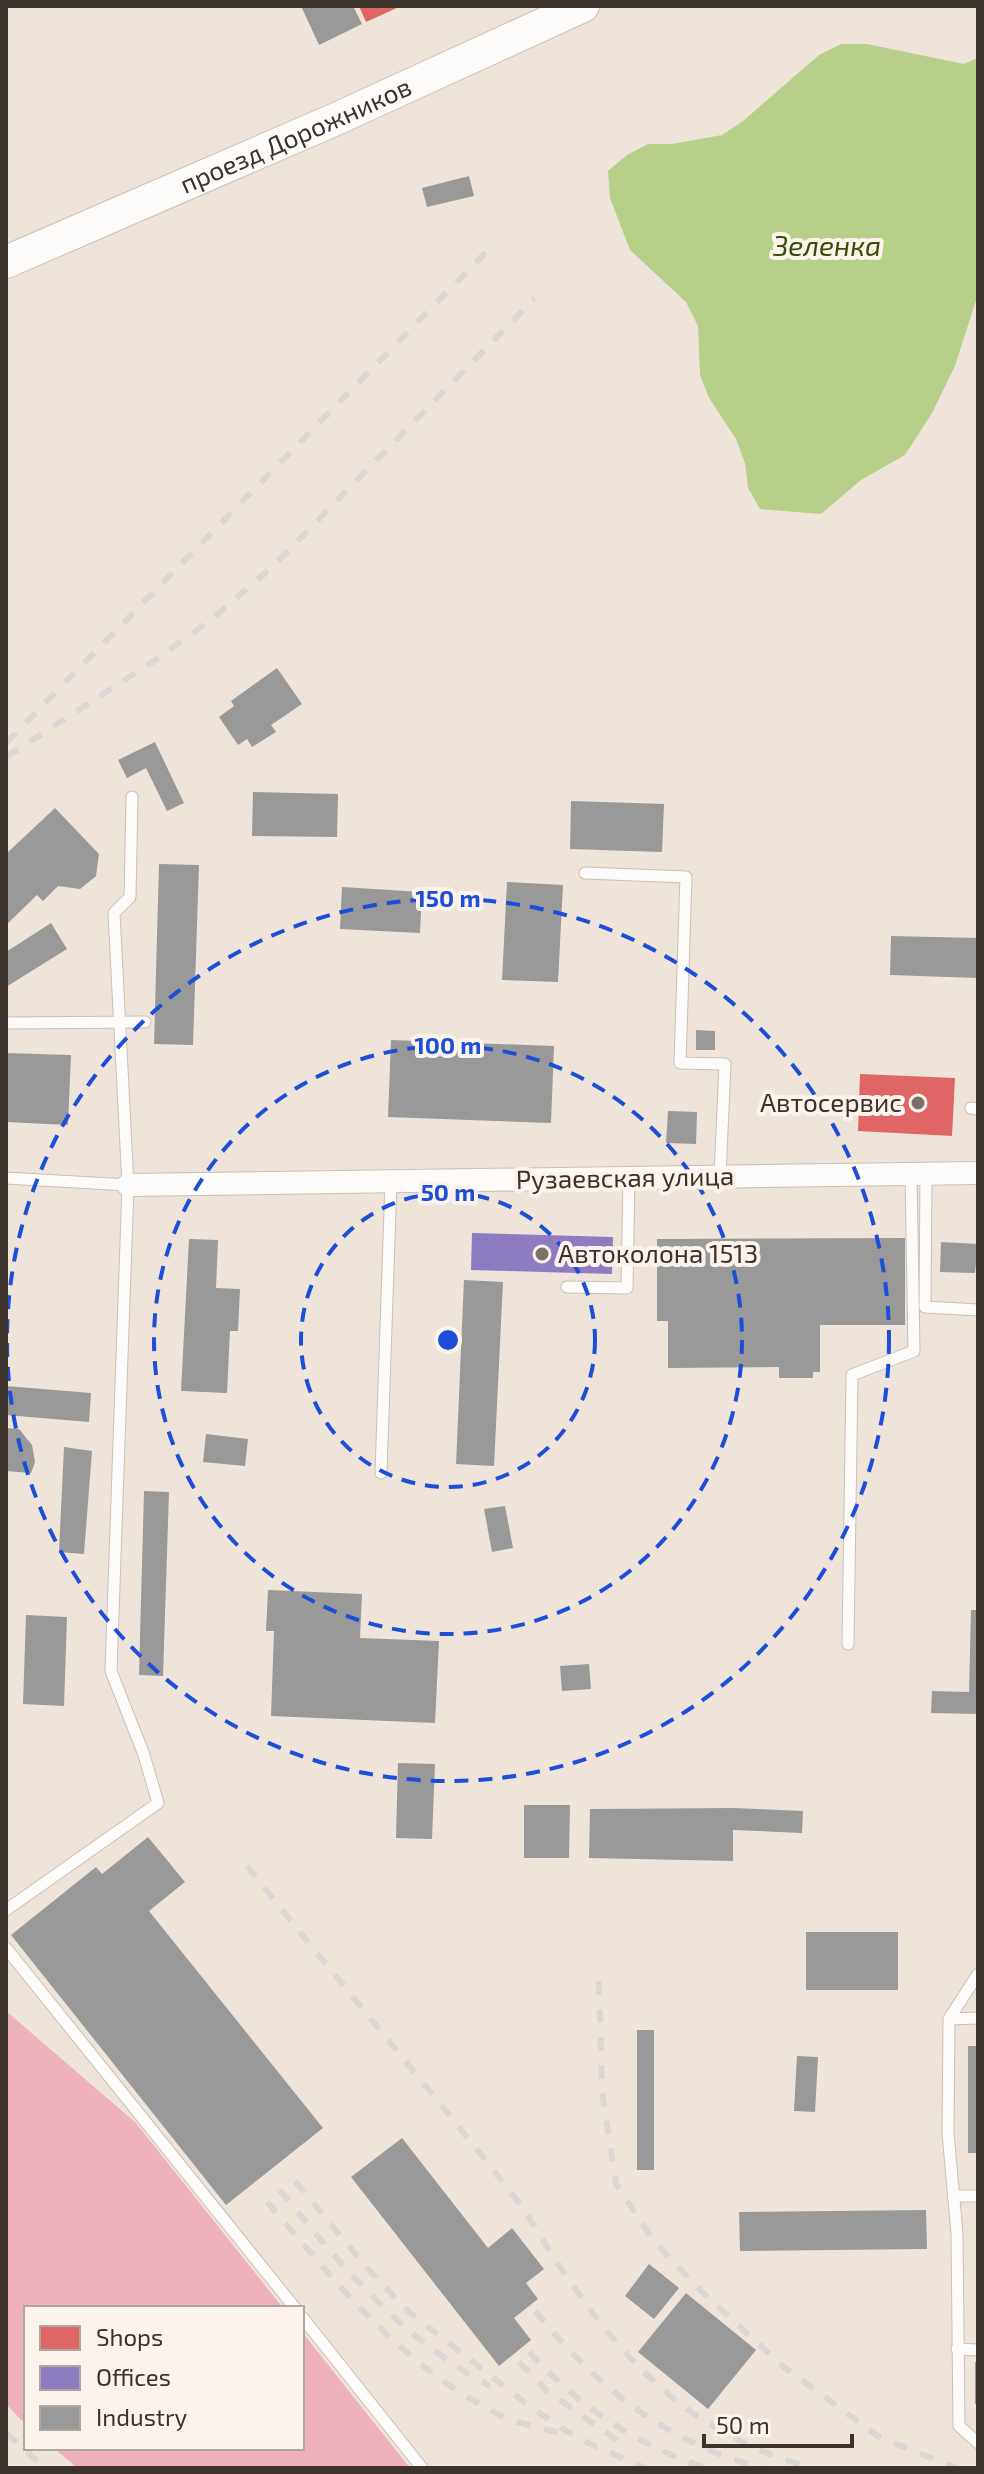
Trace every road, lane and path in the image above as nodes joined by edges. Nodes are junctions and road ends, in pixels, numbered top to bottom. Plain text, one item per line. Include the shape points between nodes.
1 (583, 6) edge
2 (6, 262) edge
3 (132, 797) dead end
4 (585, 873) dead end
5 (120, 1022) junction
6 (145, 1022) dead end
7 (6, 1023) edge
8 (919, 1173) junction
9 (978, 1173) edge
10 (720, 1176) junction
11 (6, 1178) edge
12 (629, 1178) junction
13 (391, 1181) junction
14 (128, 1185) junction
15 (567, 1287) dead end
16 (978, 1310) edge
17 (381, 1473) dead end
18 (848, 1644) dead end
19 (6, 1910) edge
20 (6, 1948) edge
21 (978, 1974) edge
22 (978, 2018) edge
23 (949, 2019) junction
24 (954, 2196) junction
25 (978, 2196) edge
26 (293, 2306) edge
27 (304, 2320) edge
28 (957, 2349) junction
29 (978, 2350) edge
30 (978, 2443) edge
31 (422, 2468) edge

1 - 2 main road, проезд Дорожников
3 - 5 lane via 130,897 114,913
4 - 10 lane via 686,877 680,1063 725,1064
5 - 6 lane
5 - 7 lane
5 - 14 lane
8 - 9 street, Рузаевская улица
8 - 10 street, Рузаевская улица
8 - 16 lane via 925,1307
8 - 18 lane via 914,1351 852,1375
10 - 12 street, Рузаевская улица
11 - 14 lane
12 - 13 street, Рузаевская улица
12 - 15 lane via 627,1288
13 - 14 street, Рузаевская улица
13 - 17 lane
14 - 19 lane via 111,1671 158,1803
20 - 26 lane
21 - 23 lane
22 - 23 lane
23 - 24 lane via 948,2133
24 - 25 lane
24 - 28 lane
27 - 31 lane
28 - 29 lane
28 - 30 lane via 959,2426

